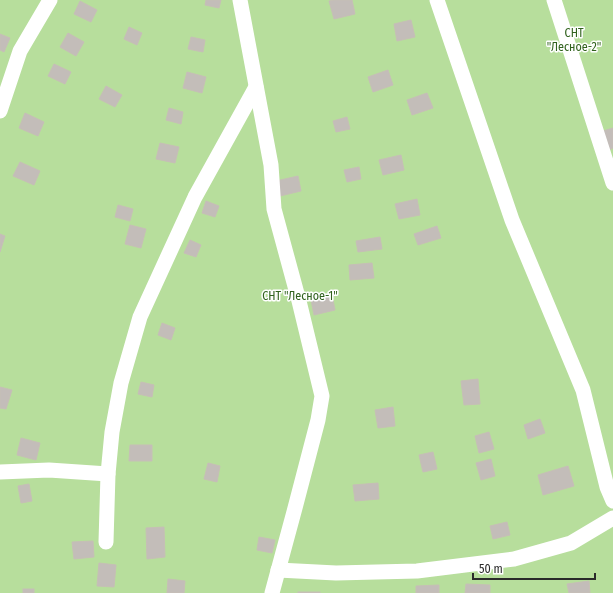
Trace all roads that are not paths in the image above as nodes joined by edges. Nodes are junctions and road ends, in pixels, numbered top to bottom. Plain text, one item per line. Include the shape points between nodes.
1 (50, 0) edge
2 (240, 0) edge
3 (437, 0) edge
4 (554, 0) edge
5 (256, 87) junction
6 (0, 110) edge
7 (613, 183) edge
8 (0, 472) edge
9 (108, 474) junction
10 (613, 501) edge
11 (613, 518) edge
12 (106, 542) dead end
13 (278, 570) junction
14 (272, 593) edge

1 - 6 street via 20,51
2 - 5 street
3 - 10 street via 512,220 583,390 607,487
4 - 7 street
5 - 9 street via 195,197 140,317 121,383
5 - 13 street via 271,165 274,209 322,396 318,420
8 - 9 street via 49,470
9 - 12 street
11 - 13 street via 571,542 514,559 417,571 336,573
13 - 14 street

